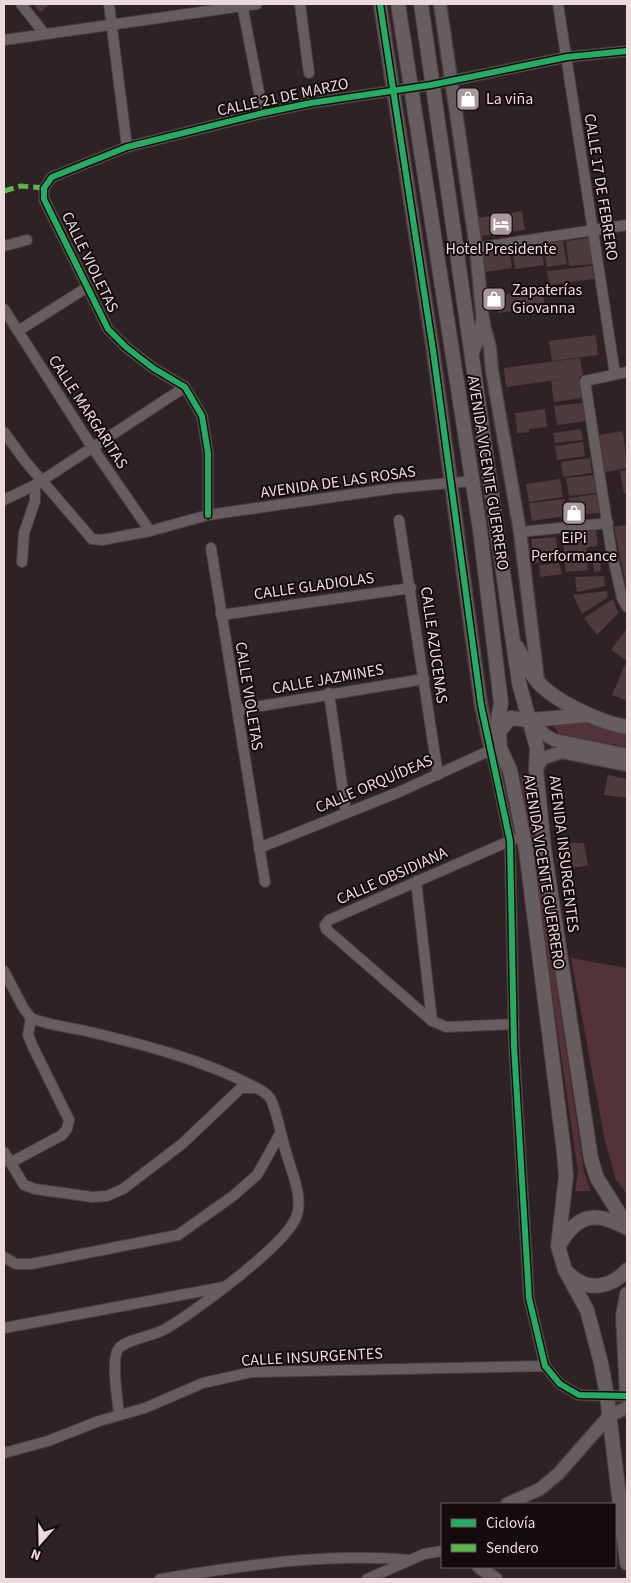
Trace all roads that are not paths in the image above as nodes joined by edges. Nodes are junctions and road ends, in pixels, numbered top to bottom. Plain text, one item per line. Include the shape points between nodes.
1 (21, 4) edge
2 (109, 4) edge
3 (257, 4) edge
4 (300, 4) edge
5 (380, 4) edge
6 (398, 4) edge
7 (421, 4) edge
8 (440, 4) edge
9 (558, 4) edge
10 (242, 5) edge
11 (112, 25) junction
12 (44, 33) junction
13 (4, 40) edge
14 (627, 51) edge
15 (566, 57) junction
16 (309, 73) dead end
17 (452, 80) junction
18 (431, 85) junction
19 (410, 88) junction
20 (393, 91) junction
21 (263, 113) junction
22 (127, 147) junction
23 (44, 188) joint
24 (627, 225) edge
25 (592, 230) junction
26 (27, 240) dead end
27 (4, 246) edge
28 (457, 248) junction
29 (476, 248) junction
30 (86, 288) junction
31 (4, 309) edge
32 (483, 322) junction
33 (18, 331) junction
34 (472, 353) junction
35 (627, 372) edge
36 (615, 374) junction
37 (185, 387) junction
38 (4, 432) edge
39 (92, 447) junction
40 (486, 448) junction
41 (467, 449) junction
42 (472, 481) junction
43 (38, 483) junction
44 (451, 483) junction
45 (4, 500) edge
46 (208, 515) junction
47 (399, 520) dead end
48 (608, 522) junction
49 (150, 531) junction
50 (520, 532) junction
51 (211, 548) dead end
52 (22, 562) dead end
53 (411, 588) junction
54 (627, 607) edge
55 (221, 615) junction
56 (515, 644) junction
57 (424, 679) junction
58 (538, 682) junction
59 (329, 693) junction
60 (237, 710) junction
61 (588, 715) junction
62 (531, 720) junction
63 (627, 727) edge
64 (498, 732) junction
65 (496, 749) junction
66 (627, 754) edge
67 (627, 765) edge
68 (536, 769) junction
69 (438, 775) junction
70 (346, 813) junction
71 (524, 836) junction
72 (510, 841) junction
73 (259, 848) junction
74 (416, 881) junction
75 (265, 882) dead end
76 (4, 970) edge
77 (31, 1018) junction
78 (432, 1021) junction
79 (514, 1024) junction
80 (256, 1088) junction
81 (280, 1134) junction
82 (4, 1152) edge
83 (10, 1163) junction
84 (627, 1227) edge
85 (558, 1246) junction
86 (4, 1257) edge
87 (565, 1270) junction
88 (627, 1270) edge
89 (226, 1287) junction
90 (627, 1294) edge
91 (4, 1328) edge
92 (544, 1366) junction
93 (607, 1396) junction
94 (627, 1396) edge
95 (627, 1408) edge
96 (119, 1415) junction
97 (610, 1415) junction
98 (4, 1453) edge
99 (509, 1503) edge
100 (441, 1551) edge
101 (409, 1560) junction
102 (627, 1563) edge
103 (480, 1568) edge
104 (160, 1579) edge
105 (367, 1579) edge
106 (496, 1579) edge

1 - 12 street
2 - 11 street
3 - 10 street
4 - 16 street
5 - 20 street
6 - 19 main road, AVENIDA VICENTE GUERRERO
7 - 18 main road, AVENIDA INSURGENTES
8 - 17 street
9 - 15 street, CALLE 17 DE FEBRERO
10 - 11 street
10 - 21 street
11 - 12 street
11 - 22 street
12 - 13 street
14 - 15 street, CALLE 21 DE MARZO
15 - 17 street, CALLE 21 DE MARZO
15 - 25 street, CALLE 17 DE FEBRERO
17 - 18 street, CALLE 21 DE MARZO
17 - 29 street
18 - 19 street, CALLE 21 DE MARZO
18 - 28 main road, AVENIDA INSURGENTES
19 - 20 street, CALLE 21 DE MARZO
19 - 41 main road, AVENIDA VICENTE GUERRERO
20 - 21 street, CALLE 21 DE MARZO
20 - 44 street
21 - 22 street, CALLE 21 DE MARZO
22 - 23 street, CALLE 21 DE MARZO via 52,177
23 - 30 street, CALLE VIOLETAS via 44,199
24 - 25 street
25 - 29 street
25 - 36 street, CALLE 17 DE FEBRERO
26 - 27 street
28 - 29 street
28 - 34 main road, AVENIDA INSURGENTES
29 - 32 street
30 - 33 street
30 - 37 street, CALLE VIOLETAS via 108,330 154,368
31 - 33 street, CALLE MARGARITAS
32 - 34 main road
32 - 50 street
33 - 39 street, CALLE MARGARITAS
34 - 40 main road, AVENIDA INSURGENTES
35 - 36 street
36 - 48 street via 585,381
37 - 39 street
37 - 46 street, CALLE VIOLETAS via 202,416 208,453
38 - 43 street
39 - 43 street
39 - 49 street, CALLE MARGARITAS
40 - 41 main road
40 - 56 main road, AVENIDA INSURGENTES
41 - 42 main road, AVENIDA VICENTE GUERRERO
42 - 44 street, AVENIDA DE LAS ROSAS
42 - 64 main road, AVENIDA VICENTE GUERRERO via 501,702
43 - 45 street
43 - 49 street, AVENIDA DE LAS ROSAS via 92,539
43 - 52 street via 36,501 24,533
44 - 46 street, AVENIDA DE LAS ROSAS
44 - 65 street via 481,705
46 - 49 street, AVENIDA DE LAS ROSAS
47 - 53 street, CALLE AZUCENAS
48 - 50 street
48 - 54 street via 615,569
50 - 58 street
51 - 55 street, CALLE VIOLETAS
53 - 55 street, CALLE GLADIOLAS
53 - 57 street, CALLE AZUCENAS
55 - 60 street, CALLE VIOLETAS
56 - 58 main road
56 - 62 main road, AVENIDA INSURGENTES via 519,683
57 - 59 street, CALLE JAZMINES
57 - 69 street, CALLE AZUCENAS
58 - 61 main road
59 - 60 street, CALLE JAZMINES
59 - 70 street
60 - 73 street, CALLE VIOLETAS
61 - 62 main road
61 - 63 main road
62 - 64 main road via 510,718
62 - 66 street via 545,736 554,740
62 - 68 main road, AVENIDA INSURGENTES via 537,748
64 - 65 main road, AVENIDA VICENTE GUERRERO
65 - 69 street, CALLE ORQUÍDEAS
65 - 71 main road, AVENIDA VICENTE GUERRERO via 510,770
65 - 72 street
67 - 68 street via 562,752 543,758
68 - 84 main road, AVENIDA INSURGENTES via 544,848 590,1158 597,1178
69 - 70 street, CALLE ORQUÍDEAS
70 - 73 street, CALLE ORQUÍDEAS
71 - 72 street, CALLE OBSIDIANA
71 - 85 main road, AVENIDA VICENTE GUERRERO via 566,1176
72 - 74 street, CALLE OBSIDIANA
72 - 79 street
73 - 75 street, CALLE VIOLETAS
74 - 78 street
74 - 78 street, CALLE OBSIDIANA via 329,920 325,925 326,930
76 - 77 street
77 - 80 street via 143,1045 225,1073
77 - 83 street via 28,1035 32,1046 69,1120 62,1135
78 - 79 street via 446,1028
79 - 92 street via 528,1298
80 - 81 street via 270,1098
80 - 83 street via 241,1088 182,1144 123,1189 107,1196 35,1189 24,1185
81 - 86 street via 257,1174 233,1196 178,1235 30,1264 16,1264
81 - 89 street via 298,1194 297,1215 288,1231
82 - 83 street
84 - 85 main road via 610,1219 583,1219 567,1231
85 - 87 main road, AVENIDA VICENTE GUERRERO
87 - 88 main road via 583,1284 595,1286 608,1285
87 - 93 main road, AVENIDA VICENTE GUERRERO via 587,1310
89 - 91 street
89 - 96 street via 166,1329 151,1337 126,1342 118,1350 115,1360
90 - 94 main road via 623,1316
92 - 93 street via 560,1384 579,1395
92 - 96 street, CALLE INSURGENTES via 252,1372 203,1383
93 - 94 street
93 - 97 main road, AVENIDA VICENTE GUERRERO
95 - 97 street
96 - 98 street, CALLE INSURGENTES
97 - 99 street via 558,1474 540,1489
97 - 102 main road, AVENIDA VICENTE GUERRERO
100 - 101 street
101 - 104 street via 310,1558
101 - 105 street
103 - 106 street

